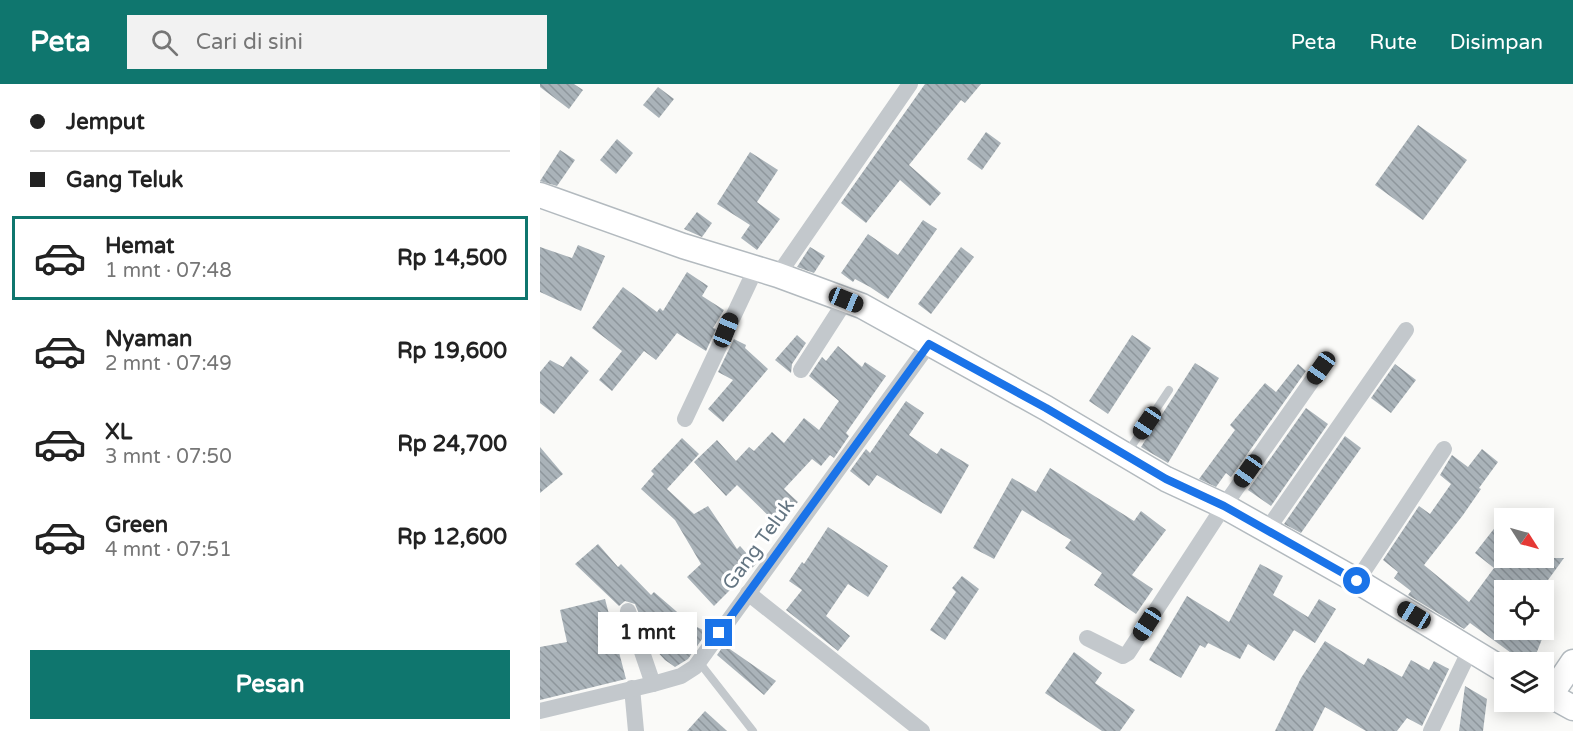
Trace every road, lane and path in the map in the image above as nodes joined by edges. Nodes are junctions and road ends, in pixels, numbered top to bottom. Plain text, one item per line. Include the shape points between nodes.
1 (910, 84) edge
2 (540, 195) edge
3 (767, 271) junction
4 (846, 300) junction
5 (1406, 330) dead end
6 (929, 344) junction
7 (1321, 368) dead end
8 (801, 370) dead end
9 (1168, 390) dead end
10 (685, 419) dead end
11 (1444, 449) dead end
12 (1125, 456) junction
13 (1224, 506) junction
14 (1267, 530) junction
15 (1357, 581) junction
16 (748, 593) junction
17 (628, 611) dead end
18 (1087, 638) dead end
19 (1470, 650) junction
20 (699, 662) junction
21 (1573, 662) edge
22 (1494, 664) edge
23 (653, 684) junction
24 (1554, 685) edge
25 (633, 688) junction
26 (1554, 698) edge
27 (1573, 708) edge
28 (540, 711) edge
29 (636, 731) edge
30 (753, 731) edge
31 (922, 731) edge
32 (1431, 731) edge

1 - 3 street
2 - 3 main road
3 - 4 main road
3 - 10 street
4 - 6 main road
4 - 8 street
5 - 14 street
6 - 12 main road
6 - 16 street, Gang Teluk
7 - 13 street
9 - 12 lane
11 - 15 street
12 - 13 main road
13 - 14 main road
13 - 18 street via 1128,652 1123,656
14 - 15 main road
15 - 19 main road
16 - 20 street, Gang Teluk
16 - 31 street
17 - 23 street
19 - 22 main road
19 - 32 street
20 - 23 street, Gang Teluk via 689,672
20 - 30 lane
21 - 24 main road
23 - 25 street, Gang Teluk
25 - 28 street, Gang Teluk
25 - 29 street
26 - 27 main road

